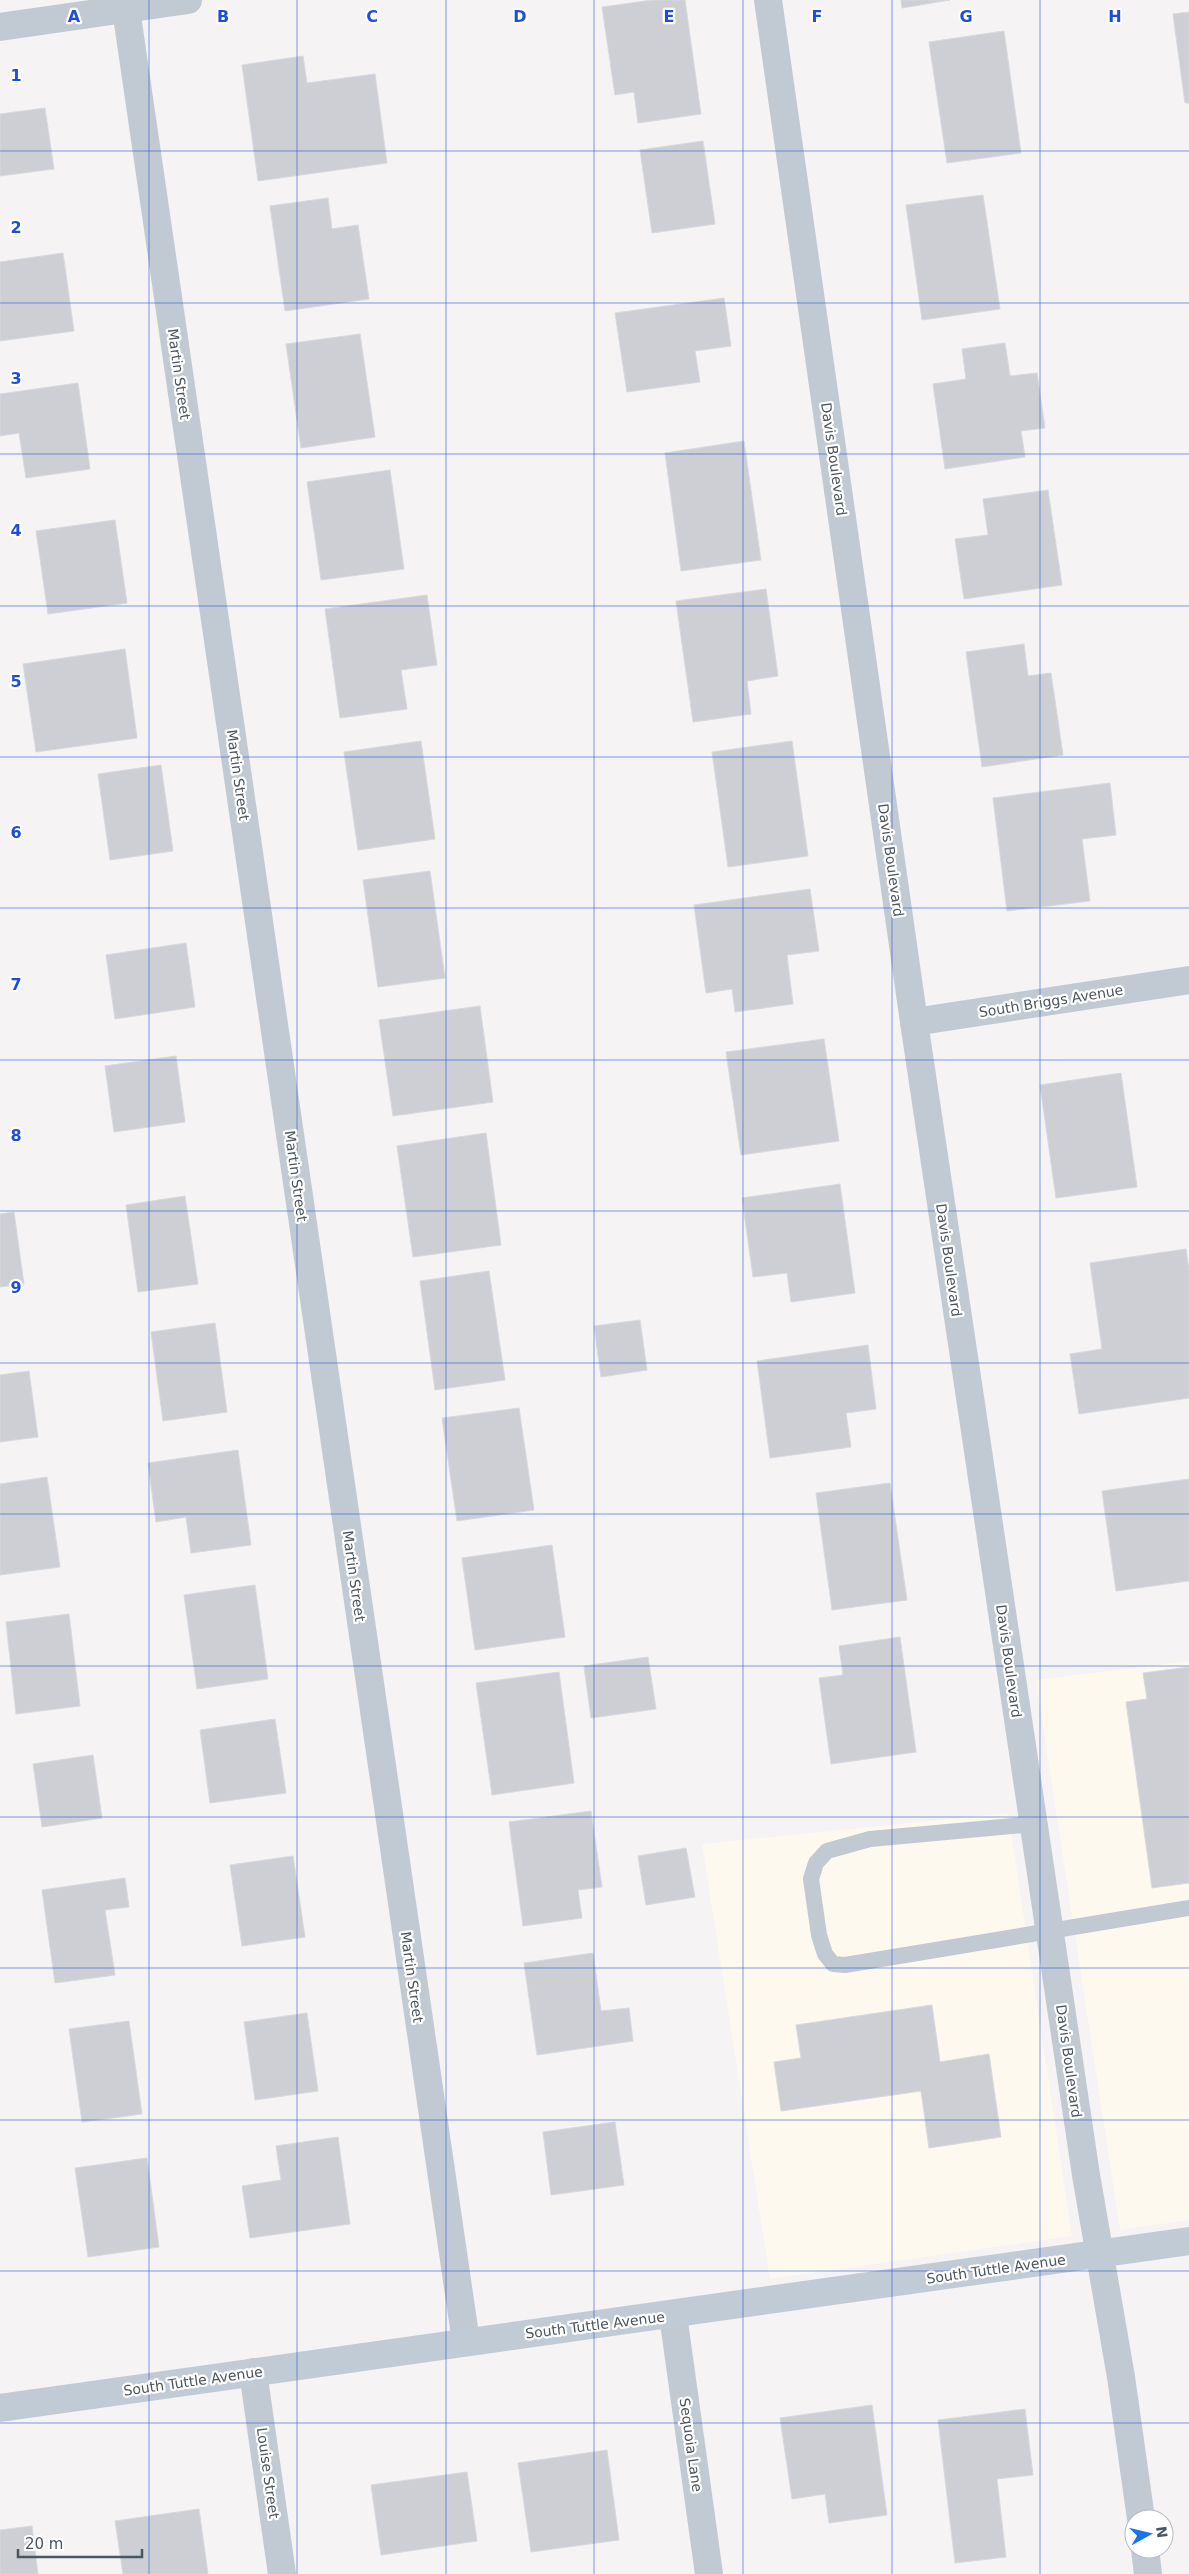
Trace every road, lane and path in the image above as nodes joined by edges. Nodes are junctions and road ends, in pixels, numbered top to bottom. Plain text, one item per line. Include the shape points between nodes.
1 (188, 0) edge
2 (768, 0) edge
3 (126, 9) junction
4 (0, 27) edge
5 (1189, 980) edge
6 (914, 1022) junction
7 (1034, 1824) junction
8 (1189, 1908) edge
9 (1049, 1931) junction
10 (1189, 2241) edge
11 (1100, 2254) junction
12 (673, 2315) junction
13 (466, 2342) junction
14 (253, 2372) junction
15 (0, 2406) edge
16 (1140, 2509) edge
17 (1146, 2559) edge
18 (282, 2574) edge
19 (709, 2574) edge
20 (1148, 2574) edge

1 - 3 street
2 - 6 street, Davis Boulevard
3 - 4 street
3 - 13 street, Martin Street
5 - 6 street, South Briggs Avenue
6 - 7 street, Davis Boulevard
7 - 9 street, Davis Boulevard
7 - 9 lane via 870,1839 843,1846 827,1852 816,1863 811,1879 813,1904 825,1954 833,1964 845,1965
8 - 9 lane
9 - 11 street, Davis Boulevard
10 - 11 main road, South Tuttle Avenue
11 - 12 main road, South Tuttle Avenue
11 - 16 street, Davis Boulevard
12 - 13 main road, South Tuttle Avenue
12 - 19 street, Sequoia Lane
13 - 14 main road, South Tuttle Avenue
14 - 15 main road, South Tuttle Avenue
14 - 18 street, Louise Street
17 - 20 street

